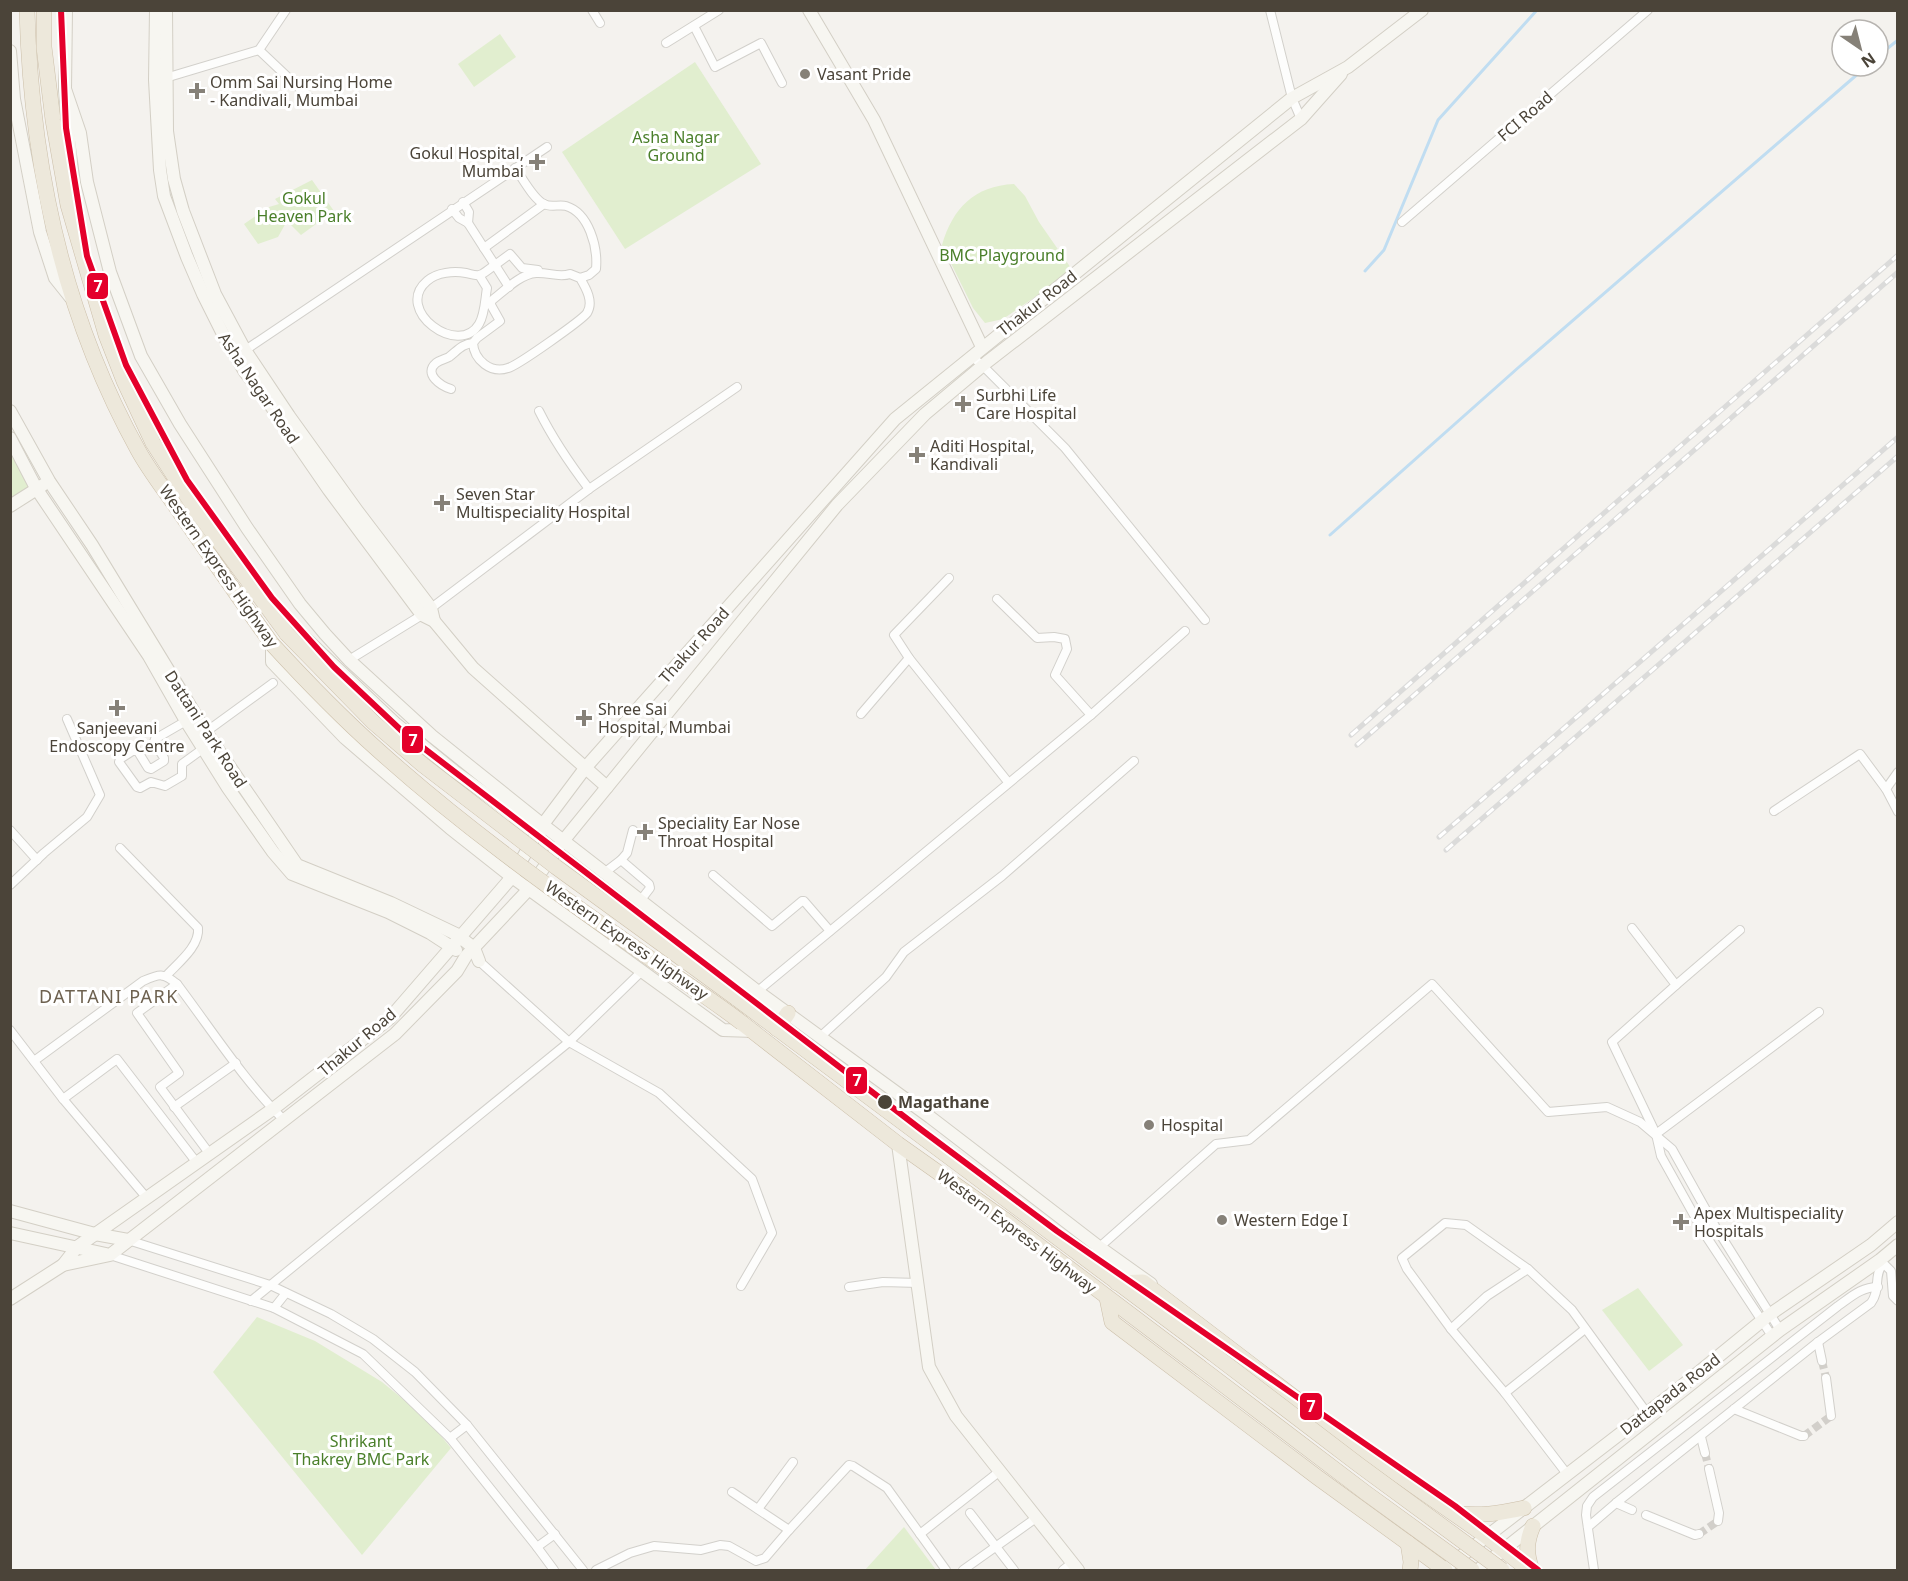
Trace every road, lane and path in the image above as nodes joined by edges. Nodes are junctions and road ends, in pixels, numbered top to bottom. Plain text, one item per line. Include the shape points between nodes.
1 (27, 10) edge
2 (44, 10) edge
3 (66, 10) edge
4 (156, 10) edge
5 (166, 10) edge
6 (286, 10) edge
7 (592, 10) edge
8 (718, 10) edge
9 (809, 10) edge
10 (1270, 10) edge
11 (1422, 10) edge
12 (1648, 10) edge
13 (600, 23) dead end
14 (694, 26) junction
15 (666, 43) dead end
16 (259, 50) junction
17 (10, 51) edge
18 (1348, 67) junction
19 (161, 79) junction
20 (782, 83) dead end
21 (65, 89) junction
22 (1292, 98) junction
23 (314, 102) dead end
24 (1301, 119) junction
25 (547, 147) dead end
26 (515, 168) junction
27 (463, 202) junction
28 (544, 204) junction
29 (69, 205) junction
30 (452, 209) junction
31 (1402, 222) dead end
32 (468, 223) junction
33 (484, 248) junction
34 (1094, 258) junction
35 (495, 265) junction
36 (1103, 272) junction
37 (570, 274) junction
38 (478, 275) junction
39 (580, 278) junction
40 (509, 287) junction
41 (72, 299) junction
42 (473, 343) junction
43 (982, 347) junction
44 (240, 353) junction
45 (971, 356) junction
46 (987, 361) junction
47 (738, 387) dead end
48 (451, 389) dead end
49 (10, 411) edge
50 (539, 411) dead end
51 (10, 438) edge
52 (47, 477) junction
53 (35, 484) junction
54 (589, 489) junction
55 (10, 496) edge
56 (10, 506) edge
57 (800, 526) junction
58 (813, 533) junction
59 (86, 549) junction
60 (949, 578) dead end
61 (997, 599) dead end
62 (426, 612) junction
63 (1205, 620) dead end
64 (1185, 631) dead end
65 (288, 634) junction
66 (272, 644) junction
67 (153, 654) junction
68 (909, 658) junction
69 (349, 660) junction
70 (273, 683) dead end
71 (643, 703) junction
72 (861, 714) dead end
73 (1091, 715) junction
74 (663, 718) junction
75 (67, 719) dead end
76 (186, 721) junction
77 (202, 740) junction
78 (1134, 761) dead end
79 (586, 767) junction
80 (1898, 772) edge
81 (238, 779) junction
82 (1008, 782) junction
83 (607, 786) junction
84 (228, 788) junction
85 (1886, 789) junction
86 (257, 807) junction
87 (1774, 811) dead end
88 (1898, 812) edge
89 (247, 815) junction
90 (541, 828) junction
91 (10, 830) edge
92 (633, 830) dead end
93 (267, 832) junction
94 (561, 843) junction
95 (120, 848) dead end
96 (37, 860) junction
97 (621, 860) junction
98 (604, 873) junction
99 (713, 875) dead end
100 (512, 877) junction
101 (10, 885) edge
102 (529, 889) junction
103 (640, 901) junction
104 (1632, 928) dead end
105 (1740, 930) dead end
106 (830, 931) junction
107 (456, 942) junction
108 (470, 952) junction
109 (479, 961) joint
110 (641, 972) junction
111 (167, 975) junction
112 (177, 984) junction
113 (1676, 985) junction
114 (755, 993) junction
115 (1819, 1012) dead end
116 (788, 1013) junction
117 (760, 1026) junction
118 (10, 1030) edge
119 (820, 1037) junction
120 (569, 1042) junction
121 (34, 1061) junction
122 (236, 1063) junction
123 (63, 1099) junction
124 (174, 1107) junction
125 (273, 1109) junction
126 (284, 1120) junction
127 (1656, 1134) junction
128 (898, 1144) junction
129 (209, 1154) junction
130 (1678, 1159) junction
131 (197, 1163) junction
132 (1667, 1166) junction
133 (147, 1197) junction
134 (10, 1211) edge
135 (1898, 1222) edge
136 (1715, 1226) junction
137 (10, 1233) edge
138 (1704, 1233) junction
139 (95, 1234) junction
140 (128, 1240) junction
141 (1898, 1245) edge
142 (77, 1247) junction
143 (1099, 1247) junction
144 (110, 1254) junction
145 (1086, 1259) junction
146 (1881, 1262) junction
147 (63, 1265) junction
148 (1528, 1269) junction
149 (918, 1283) junction
150 (1117, 1283) junction
151 (270, 1285) junction
152 (741, 1286) dead end
153 (849, 1287) dead end
154 (1878, 1287) junction
155 (286, 1293) junction
156 (1107, 1298) junction
157 (10, 1299) edge
158 (251, 1301) junction
159 (1898, 1301) edge
160 (274, 1308) junction
161 (1766, 1318) junction
162 (1451, 1329) junction
163 (1585, 1329) junction
164 (1776, 1333) junction
165 (373, 1339) junction
166 (1818, 1342) junction
167 (363, 1354) junction
168 (1822, 1361) tunnel mouth
169 (1826, 1378) tunnel mouth
170 (1682, 1386) junction
171 (1505, 1393) junction
172 (1692, 1400) junction
173 (1734, 1409) junction
174 (1647, 1413) junction
175 (1831, 1416) dead end
176 (467, 1425) junction
177 (1804, 1436) dead end
178 (1701, 1437) junction
179 (450, 1438) junction
180 (1705, 1453) tunnel mouth
181 (793, 1462) dead end
182 (1710, 1469) tunnel mouth
183 (1000, 1471) junction
184 (1567, 1474) junction
185 (732, 1492) dead end
186 (1616, 1503) junction
187 (1445, 1508) junction
188 (1524, 1508) junction
189 (758, 1509) junction
190 (1632, 1510) dead end
191 (970, 1513) dead end
192 (1646, 1515) dead end
193 (1036, 1518) junction
194 (1718, 1521) dead end
195 (1533, 1526) junction
196 (1588, 1527) junction
197 (789, 1530) junction
198 (555, 1534) junction
199 (920, 1534) junction
200 (1699, 1534) dead end
201 (1486, 1536) junction
202 (1408, 1543) junction
203 (537, 1547) junction
204 (996, 1547) junction
205 (1502, 1551) junction
206 (1071, 1568) edge
207 (554, 1570) edge
208 (583, 1570) edge
209 (596, 1570) edge
210 (946, 1570) edge
211 (963, 1570) edge
212 (1014, 1570) edge
213 (1410, 1570) edge
214 (1444, 1570) edge
215 (1472, 1570) edge
216 (1478, 1570) edge
217 (1502, 1570) edge
218 (1531, 1570) edge
219 (1594, 1570) edge

1 - 41 highway, Western Express Highway via 33,114 47,205
2 - 29 highway, Western Express Highway via 44,47 53,120
3 - 21 street
4 - 19 street, Asha Nagar Road
5 - 19 street, Asha Nagar Road
6 - 16 street
7 - 13 street
8 - 14 street
9 - 43 street via 874,120
10 - 22 street
11 - 18 street, Thakur Road
12 - 31 street, FCI Road
14 - 15 street
14 - 20 street via 716,67 761,43
16 - 19 street
16 - 23 street
17 - 41 street via 14,99 40,232 55,278
18 - 22 street, Thakur Road
18 - 24 street, Thakur Road
19 - 44 street, Asha Nagar Road via 178,196
21 - 29 street via 72,174
21 - 69 street via 80,133 87,182 110,272 141,356 254,538 300,603
22 - 24 street
22 - 34 street, Thakur Road
24 - 36 street, Thakur Road
25 - 26 street
26 - 27 street
26 - 28 street
27 - 30 street
27 - 32 street via 469,212
28 - 33 street
28 - 39 street via 564,205 576,210 585,221 597,259 596,269
29 - 65 highway, Western Express Highway via 106,334 153,443 196,510
30 - 32 street
30 - 44 street
32 - 33 street
33 - 35 street
34 - 36 street, Thakur Road
34 - 43 street, Thakur Road
35 - 37 street via 510,254 525,269
35 - 38 street
35 - 40 street
36 - 46 street, Thakur Road
37 - 39 street
37 - 40 street via 532,273
38 - 38 street via 444,273 427,281 417,300 429,323 444,334 453,335 469,333 479,326 487,288
39 - 42 street via 589,296 587,313 518,363 508,369 489,368 473,351
40 - 42 street via 490,303 500,321
41 - 66 highway, Western Express Highway via 88,346 139,452
42 - 48 street via 465,344 432,369 435,381
43 - 45 street, Thakur Road
43 - 46 street
44 - 62 street, Asha Nagar Road via 336,481
45 - 46 street
45 - 57 street, Thakur Road via 895,419
46 - 58 street, Thakur Road via 925,414
46 - 63 street via 1065,448
47 - 54 street
49 - 52 street, Dattani Park Road
50 - 54 street
51 - 53 street, Dattani Park Road
52 - 53 street
52 - 59 street, Dattani Park Road
53 - 55 street
53 - 56 street
53 - 59 street, Dattani Park Road
54 - 62 street
57 - 58 street
57 - 71 street, Thakur Road
58 - 74 street, Thakur Road
59 - 67 street, Dattani Park Road
60 - 68 street via 894,635
61 - 73 street via 1037,638 1065,639 1067,649 1055,675
62 - 69 street
62 - 79 street, Asha Nagar Road via 473,668
64 - 73 street
65 - 90 street via 302,635 396,724 454,771
65 - 117 highway, Western Express Highway, bridge via 373,722 423,765 736,998
66 - 100 street via 273,662 345,738
66 - 117 highway, Western Express Highway, bridge via 378,750 501,850 634,948
67 - 76 street, Dattani Park Road
67 - 77 street, Dattani Park Road
68 - 72 street
68 - 82 street
69 - 90 street
70 - 77 street
71 - 74 street
71 - 79 street, Thakur Road
73 - 82 street
74 - 83 street, Thakur Road
75 - 96 street via 100,795 87,817
76 - 77 street, Dattani Park Road
76 - 77 street via 155,739 164,761 151,769 137,750 120,759 137,787 151,782 165,786 182,776 182,764
77 - 81 street, Dattani Park Road
77 - 84 street, Dattani Park Road
78 - 119 street via 1002,876 904,952 885,977
79 - 83 street, Asha Nagar Road
79 - 90 street, Thakur Road
80 - 85 street
81 - 84 street
81 - 86 street, Dattani Park Road
82 - 106 street
83 - 94 street, Thakur Road
84 - 89 street, Dattani Park Road
85 - 87 street via 1860,754
85 - 88 street
86 - 89 street
86 - 93 street, Dattani Park Road
89 - 93 street, Dattani Park Road
90 - 94 street
90 - 100 street, Thakur Road
91 - 96 street
92 - 97 street
93 - 107 street, Dattani Park Road via 295,869 389,908 430,933
94 - 98 street
94 - 102 street, Thakur Road
94 - 114 street
95 - 111 street via 198,928 196,942
96 - 101 street
97 - 98 street
97 - 103 street via 649,884
98 - 103 street
99 - 106 street via 772,926 804,901
100 - 102 street
100 - 107 street, Thakur Road
102 - 108 street, Thakur Road
102 - 110 street
103 - 114 street
104 - 113 street
105 - 113 street
106 - 114 street
107 - 108 street, Dattani Park Road
107 - 125 street, Thakur Road via 390,1018
108 - 109 street, Dattani Park Road
108 - 126 street, Thakur Road via 457,971 395,1034
109 - 120 street, Dattani Park Road
110 - 117 street via 723,1030
110 - 120 street
111 - 112 street
111 - 121 street via 143,981
112 - 122 street
112 - 124 street via 136,1013 179,1073 160,1087
113 - 127 street via 1612,1042
114 - 116 street
114 - 117 street via 760,1002
115 - 127 street
116 - 117 highway
116 - 119 street
117 - 128 highway, Western Express Highway
117 - 145 highway, Western Express Highway
118 - 121 street
119 - 143 street
120 - 151 street
120 - 152 street, Dattani Park Road via 659,1093 752,1179 772,1233
121 - 123 street
122 - 124 street
122 - 125 street
123 - 131 street via 117,1059
123 - 133 street
124 - 129 street
125 - 126 street
125 - 129 street, Thakur Road
126 - 140 street, Thakur Road
127 - 130 street
127 - 132 street
127 - 143 street via 1607,1107 1548,1112 1432,984 1249,1140 1216,1144
128 - 149 street
128 - 156 highway, Western Express Highway
129 - 131 street, Thakur Road
130 - 132 street
130 - 136 street
131 - 133 street, Thakur Road
132 - 138 street
133 - 139 street, Thakur Road
134 - 139 street
135 - 161 street, Dattapada Road
136 - 138 street
136 - 161 street
137 - 142 street
138 - 161 street
139 - 140 street
139 - 142 street, Thakur Road
140 - 144 street, Thakur Road
140 - 151 street
141 - 146 street
142 - 144 street
142 - 147 street
143 - 145 street
143 - 187 street via 1435,1495
144 - 147 street, Thakur Road
144 - 158 street
145 - 150 highway, Western Express Highway
146 - 154 street
146 - 159 street via 1891,1271 1893,1296
146 - 164 street
147 - 157 street
148 - 162 street via 1487,1296
148 - 162 street via 1466,1225 1445,1222 1427,1236 1402,1258
148 - 163 street via 1572,1310
149 - 153 street via 883,1282
149 - 183 street via 929,1367 956,1416
150 - 187 highway via 1143,1282
150 - 217 highway, Western Express Highway, bridge
151 - 155 street
151 - 158 street
154 - 166 street via 1871,1302
154 - 196 street via 1862,1289 1838,1306 1593,1497 1587,1506
155 - 160 street
155 - 165 street
156 - 202 highway via 1112,1322
156 - 215 highway, Western Express Highway, bridge
158 - 160 street
160 - 167 street
161 - 164 street
161 - 170 street, Dattapada Road
162 - 171 street
163 - 171 street
163 - 174 street
164 - 172 street
165 - 167 street
165 - 176 street via 415,1372
166 - 168 street
166 - 173 street
167 - 179 street
169 - 175 street
170 - 172 street
170 - 174 street, Dattapada Road
171 - 184 street
172 - 195 street
173 - 177 street
173 - 178 street
174 - 184 street, Dattapada Road
176 - 179 street
176 - 198 street
178 - 180 street
178 - 186 street
179 - 203 street
181 - 189 street
182 - 194 street
183 - 193 street
183 - 199 street
184 - 188 street, Dattapada Road
185 - 189 street
186 - 190 street
186 - 196 street
187 - 188 highway via 1469,1515
187 - 201 highway
188 - 201 street, Dattapada Road
189 - 197 street
191 - 204 street
192 - 200 street
193 - 204 street
193 - 206 street
195 - 205 street
195 - 218 highway via 1527,1549
196 - 219 street
197 - 199 street via 849,1465 887,1488
197 - 209 street via 760,1561 729,1546 701,1550 654,1546
198 - 203 street
198 - 208 street
199 - 210 street
201 - 205 highway
201 - 214 street, Dattapada Road
202 - 213 highway
202 - 214 highway
203 - 207 street
204 - 211 street
204 - 212 street
205 - 216 street
205 - 218 highway

